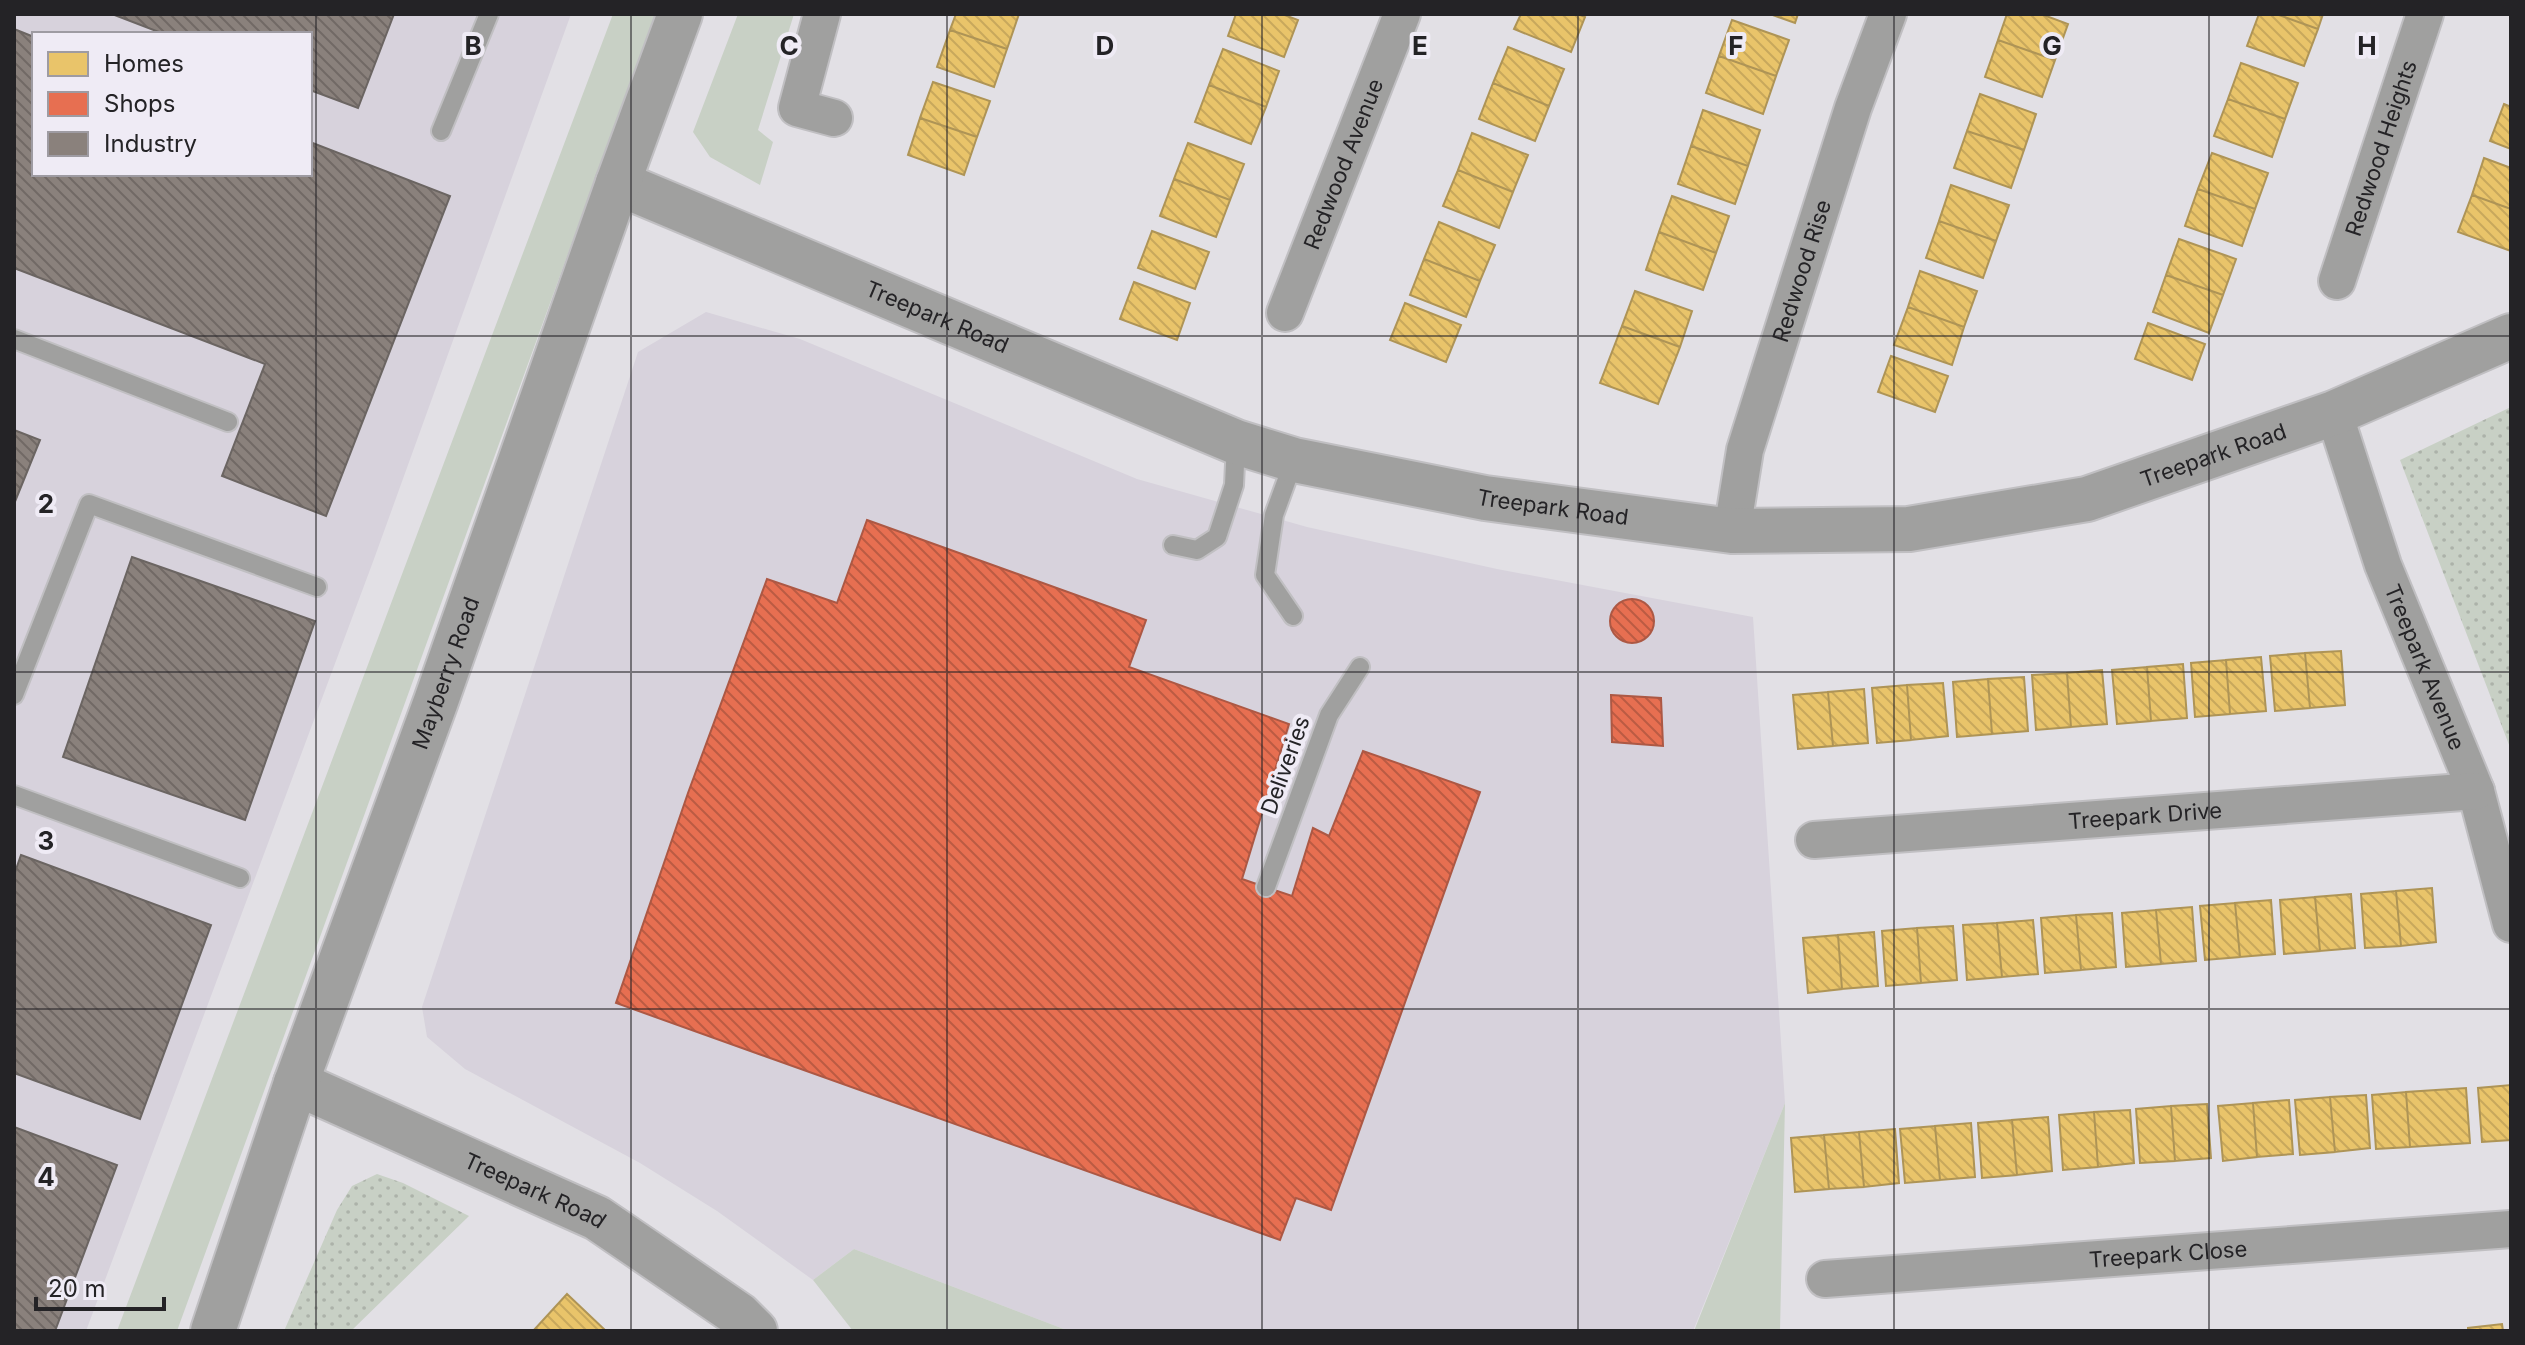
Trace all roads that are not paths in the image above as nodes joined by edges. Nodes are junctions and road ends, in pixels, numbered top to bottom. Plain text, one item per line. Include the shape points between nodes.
1 (489, 14) edge
2 (680, 14) edge
3 (822, 14) edge
4 (1402, 14) edge
5 (1888, 14) edge
6 (2425, 14) edge
7 (834, 118) dead end
8 (441, 131) dead end
9 (618, 183) junction
10 (2337, 281) dead end
11 (1285, 313) dead end
12 (2511, 336) edge
13 (14, 339) edge
14 (2334, 413) junction
15 (228, 422) dead end
16 (1236, 442) junction
17 (1294, 460) junction
18 (1732, 531) junction
19 (1173, 545) dead end
20 (317, 587) dead end
21 (1293, 616) dead end
22 (1360, 667) dead end
23 (14, 695) edge
24 (2476, 791) junction
25 (14, 795) edge
26 (1814, 840) dead end
27 (240, 878) dead end
28 (1266, 887) dead end
29 (2511, 924) edge
30 (296, 1083) junction
31 (2511, 1229) edge
32 (1825, 1279) dead end
33 (213, 1331) edge
34 (755, 1331) edge

1 - 8 lane
2 - 9 street, Mayberry Road
3 - 7 street via 797,108
4 - 11 street, Redwood Avenue
5 - 18 street, Redwood Rise via 1745,450
6 - 10 street, Redwood Heights
9 - 16 street, Treepark Road
9 - 30 street, Mayberry Road
12 - 14 street, Treepark Road
13 - 15 lane
14 - 18 street, Treepark Road via 2087,499 1909,529
14 - 24 street, Treepark Avenue via 2383,565
16 - 17 street, Treepark Road
16 - 19 lane via 1234,485 1217,537 1197,550
17 - 18 street, Treepark Road via 1485,498
17 - 21 lane via 1274,515 1265,575
20 - 23 lane via 89,504
22 - 28 lane, Deliveries via 1329,715
24 - 26 street, Treepark Drive
24 - 29 street, Treepark Avenue
25 - 27 lane
30 - 33 street, Mayberry Road
30 - 34 street, Treepark Road via 597,1218
31 - 32 street, Treepark Close

